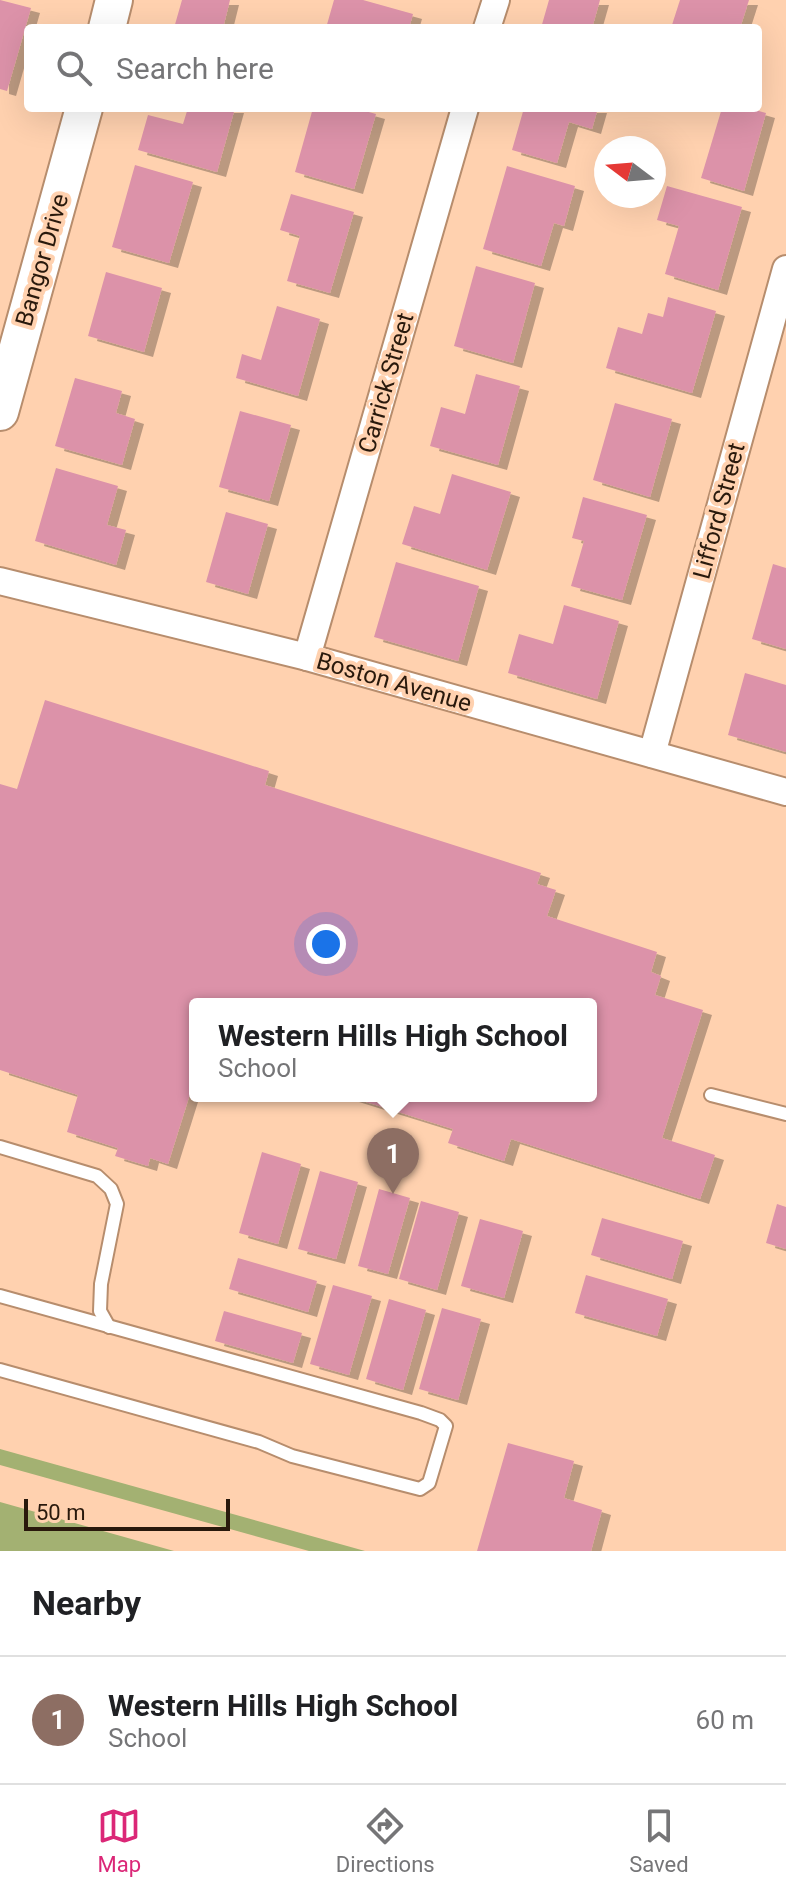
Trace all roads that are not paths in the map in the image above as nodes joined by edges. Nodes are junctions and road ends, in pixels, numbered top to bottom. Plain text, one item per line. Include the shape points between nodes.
1 (114, 0) edge
2 (496, 0) edge
3 (108, 24) edge
4 (488, 24) edge
5 (83, 112) edge
6 (464, 112) edge
7 (786, 269) edge
8 (0, 412) edge
9 (0, 581) edge
10 (307, 657) junction
11 (652, 754) junction
12 (786, 792) edge
13 (711, 1095) dead end
14 (786, 1114) edge
15 (0, 1147) edge
16 (0, 1296) edge
17 (109, 1327) junction
18 (0, 1370) edge

1 - 3 street
2 - 4 street
5 - 8 street, Bangor Drive
6 - 10 street, Carrick Street
7 - 11 street, Lifford Street
9 - 10 street, Boston Avenue
10 - 11 street, Boston Avenue
11 - 12 street, Boston Avenue
13 - 14 lane
15 - 17 lane via 97,1176 111,1189 117,1204 100,1311
16 - 17 lane
17 - 18 lane via 440,1420 446,1426 429,1483 420,1489 359,1475

